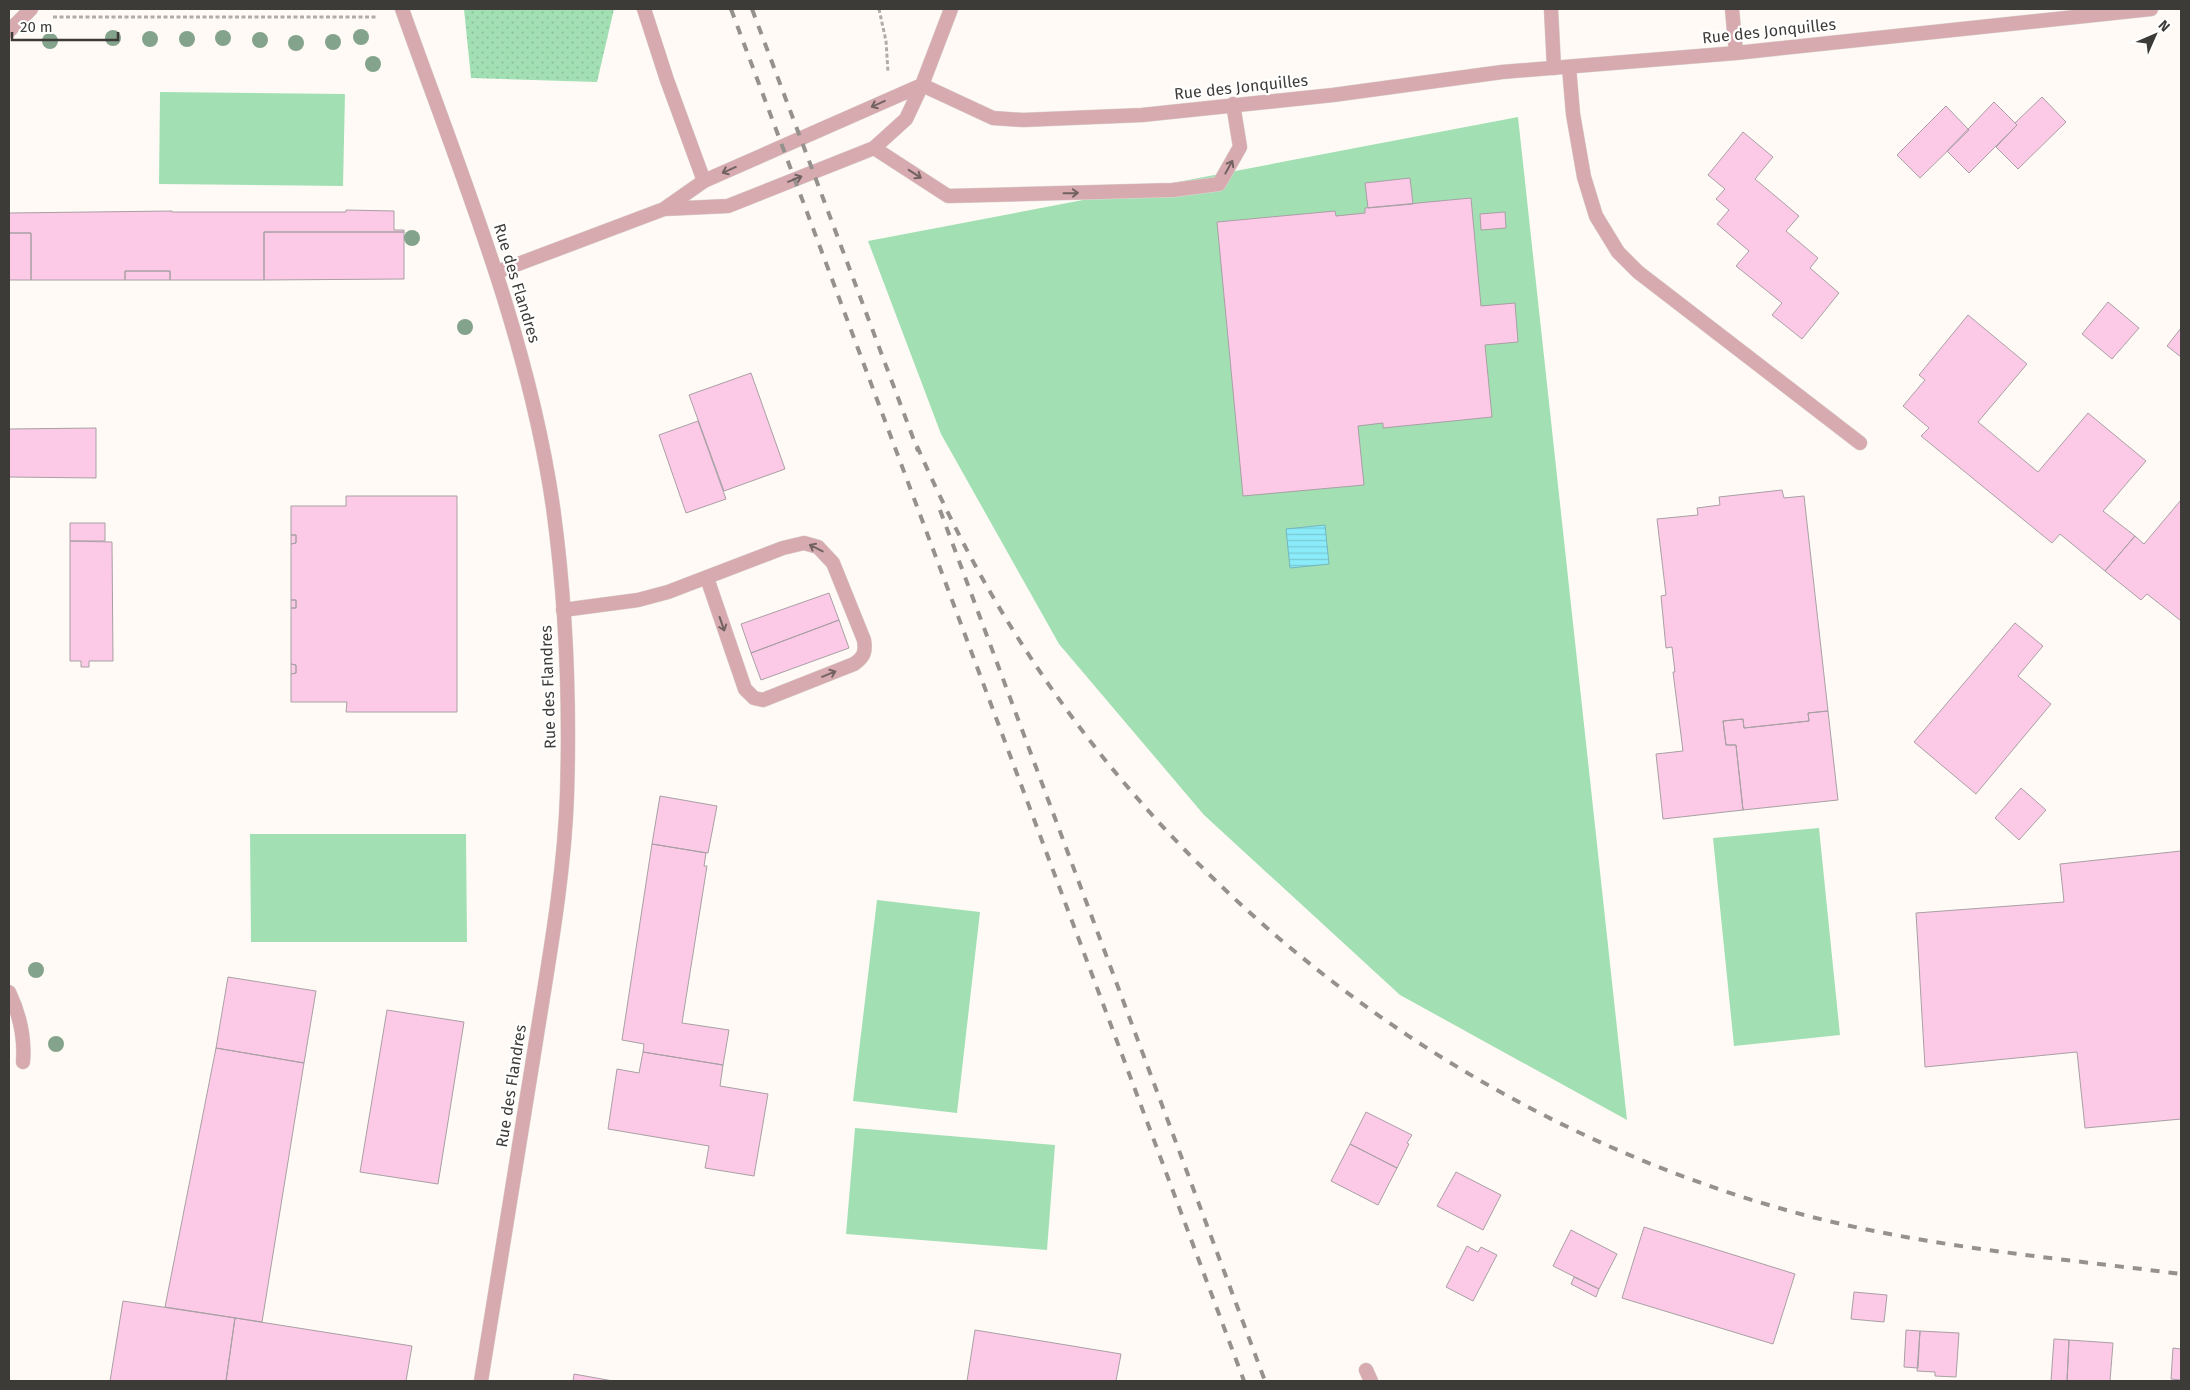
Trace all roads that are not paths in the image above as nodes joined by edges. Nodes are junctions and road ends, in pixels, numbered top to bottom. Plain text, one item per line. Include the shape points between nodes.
1 (402, 9) edge
2 (644, 9) edge
3 (951, 9) edge
4 (1551, 9) edge
5 (1732, 9) edge
6 (2151, 9) edge
7 (28, 13) edge
8 (9, 31) edge
9 (1736, 53) junction
10 (1569, 67) junction
11 (1554, 68) junction
12 (922, 85) junction
13 (1233, 104) junction
14 (874, 148) junction
15 (704, 181) junction
16 (664, 209) junction
17 (497, 272) junction
18 (1860, 443) dead end
19 (707, 578) junction
20 (563, 610) junction
21 (9, 992) edge
22 (23, 1062) dead end
23 (481, 1381) edge

1 - 17 street, Rue des Flandres
2 - 15 street
3 - 12 street
4 - 11 street
5 - 9 street
6 - 9 street, Rue des Jonquilles
7 - 8 street
9 - 10 street, Rue des Jonquilles
10 - 11 street, Rue des Jonquilles
10 - 18 street via 1584,177 1596,216 1618,252 1638,272
11 - 13 street, Rue des Jonquilles
12 - 13 street, Rue des Jonquilles via 992,118 1023,120 1142,115
12 - 14 street via 906,119
12 -> 15 street
14 -> 13 street via 948,196 1173,190 1219,184 1240,147
16 -> 14 street via 728,206
15 - 16 street
16 - 17 street
17 - 20 street, Rue des Flandres via 541,444 552,505
19 -> 19 street via 745,689 754,698 763,700 862,659 866,650 864,640 833,563 818,548 804,544 783,548
19 - 20 street via 638,600
20 - 23 street, Rue des Flandres via 568,736 561,862 547,970
21 - 22 street via 17,1009 25,1043

